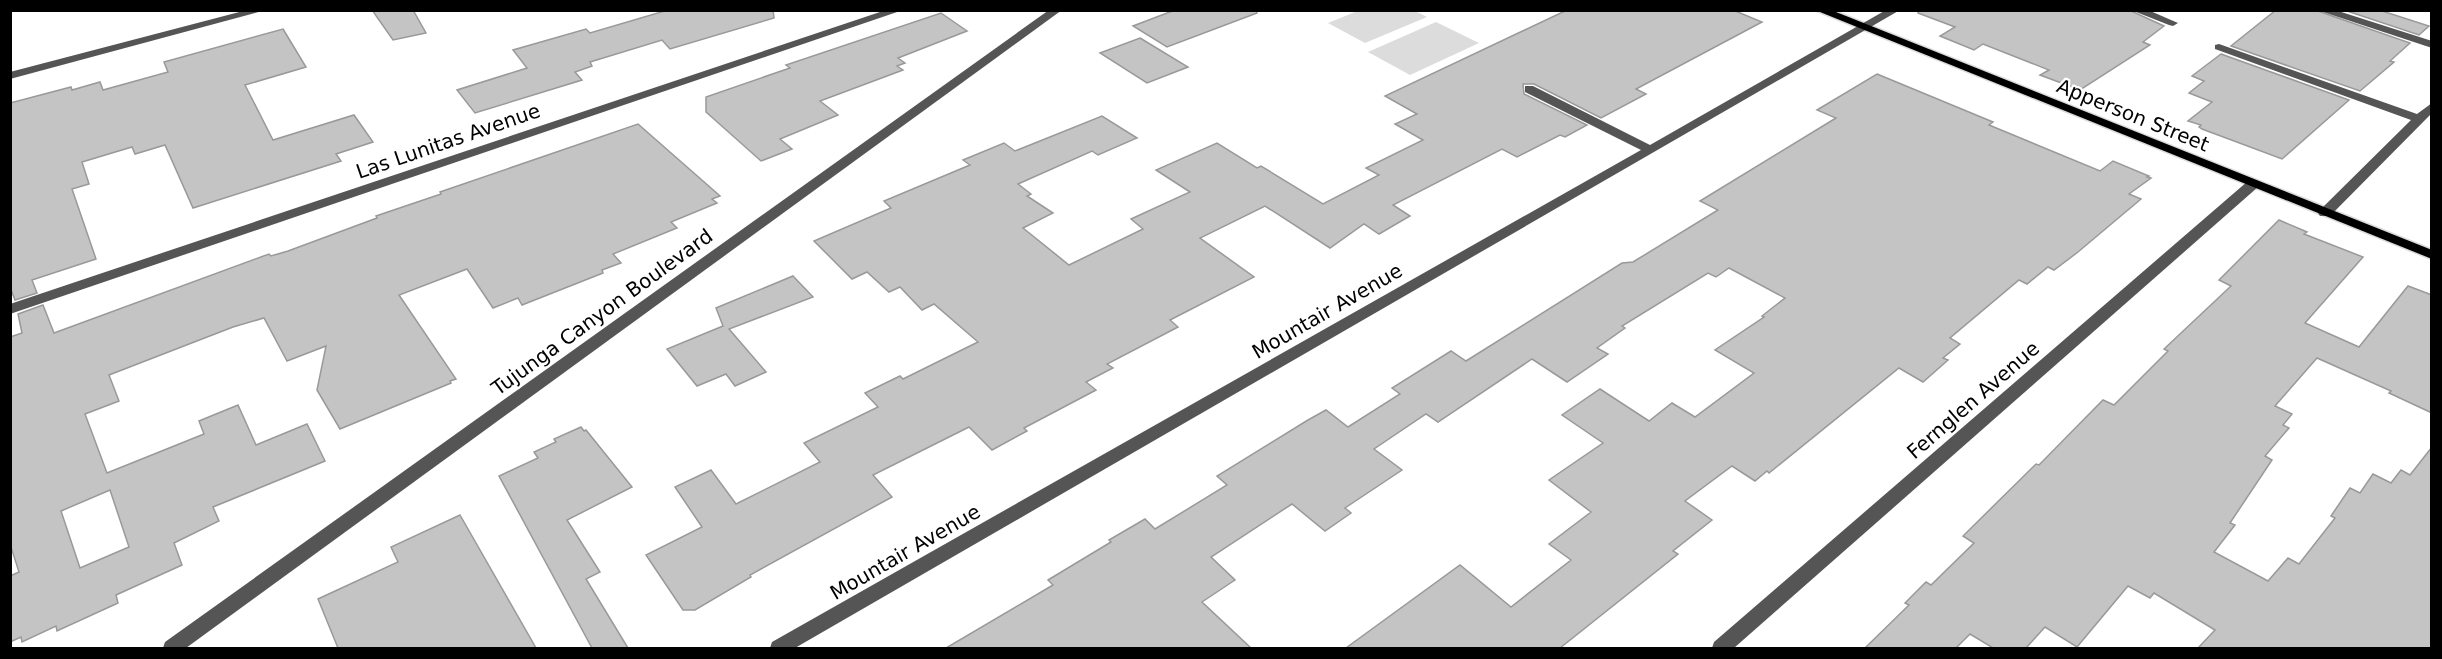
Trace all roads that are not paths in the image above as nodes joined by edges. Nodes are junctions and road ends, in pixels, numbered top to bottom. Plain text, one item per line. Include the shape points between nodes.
1 (261, 10) edge
2 (898, 10) edge
3 (1057, 10) edge
4 (1820, 10) edge
5 (1896, 10) edge
6 (2136, 10) edge
7 (2322, 10) edge
8 (2173, 23) dead end
9 (1865, 28) junction
10 (2432, 45) edge
11 (2219, 47) dead end
12 (10, 76) edge
13 (1529, 89) dead end
14 (2432, 106) edge
15 (2419, 118) junction
16 (1651, 150) junction
17 (2253, 183) junction
18 (2325, 213) junction
19 (2432, 255) edge
20 (10, 309) edge
21 (172, 648) edge
22 (779, 648) edge
23 (1721, 648) edge

1 - 12 street
2 - 20 street, Las Lunitas Avenue
3 - 21 street, Tujunga Canyon Boulevard
4 - 9 main road, Apperson Street
5 - 9 street, Mountair Avenue
6 - 8 street
7 - 10 street
9 - 16 street, Mountair Avenue
9 - 17 main road, Apperson Street
11 - 15 street
13 - 16 street
14 - 15 street
15 - 18 street
16 - 22 street, Mountair Avenue
17 - 18 main road, Apperson Street
17 - 23 street, Fernglen Avenue
18 - 19 main road, Apperson Street

